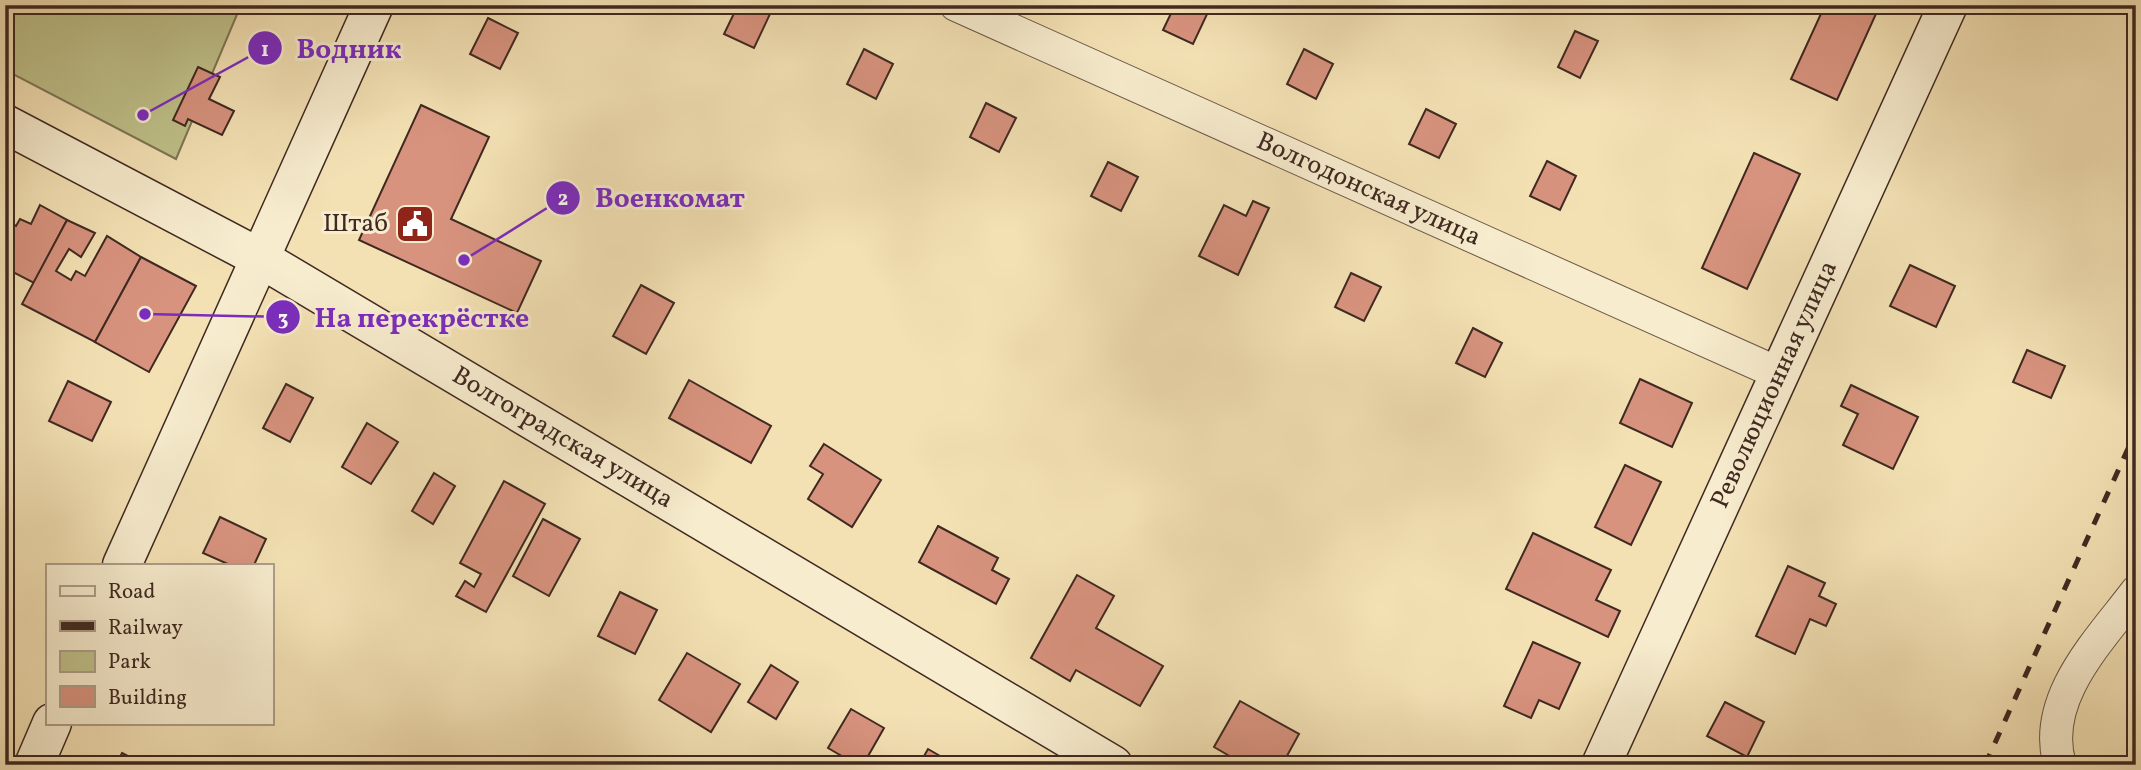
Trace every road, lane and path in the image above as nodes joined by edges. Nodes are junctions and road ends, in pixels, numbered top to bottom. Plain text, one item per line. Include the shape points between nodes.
1 (374, 5) edge
2 (956, 5) edge
3 (1948, 5) edge
4 (5, 124) edge
5 (258, 257) junction
6 (1780, 374) junction
7 (122, 564) edge
8 (2136, 592) edge
9 (52, 724) edge
10 (34, 765) edge
11 (1113, 765) edge
12 (1601, 765) edge
13 (2060, 765) edge

1 - 5 street
2 - 6 street, Волгодонская улица
3 - 6 street, Революционная улица
4 - 5 street, Волгоградская улица
5 - 7 street
5 - 11 street, Волгоградская улица
6 - 12 street, Революционная улица
8 - 13 street via 2075,674 2062,701 2057,727
9 - 10 street

